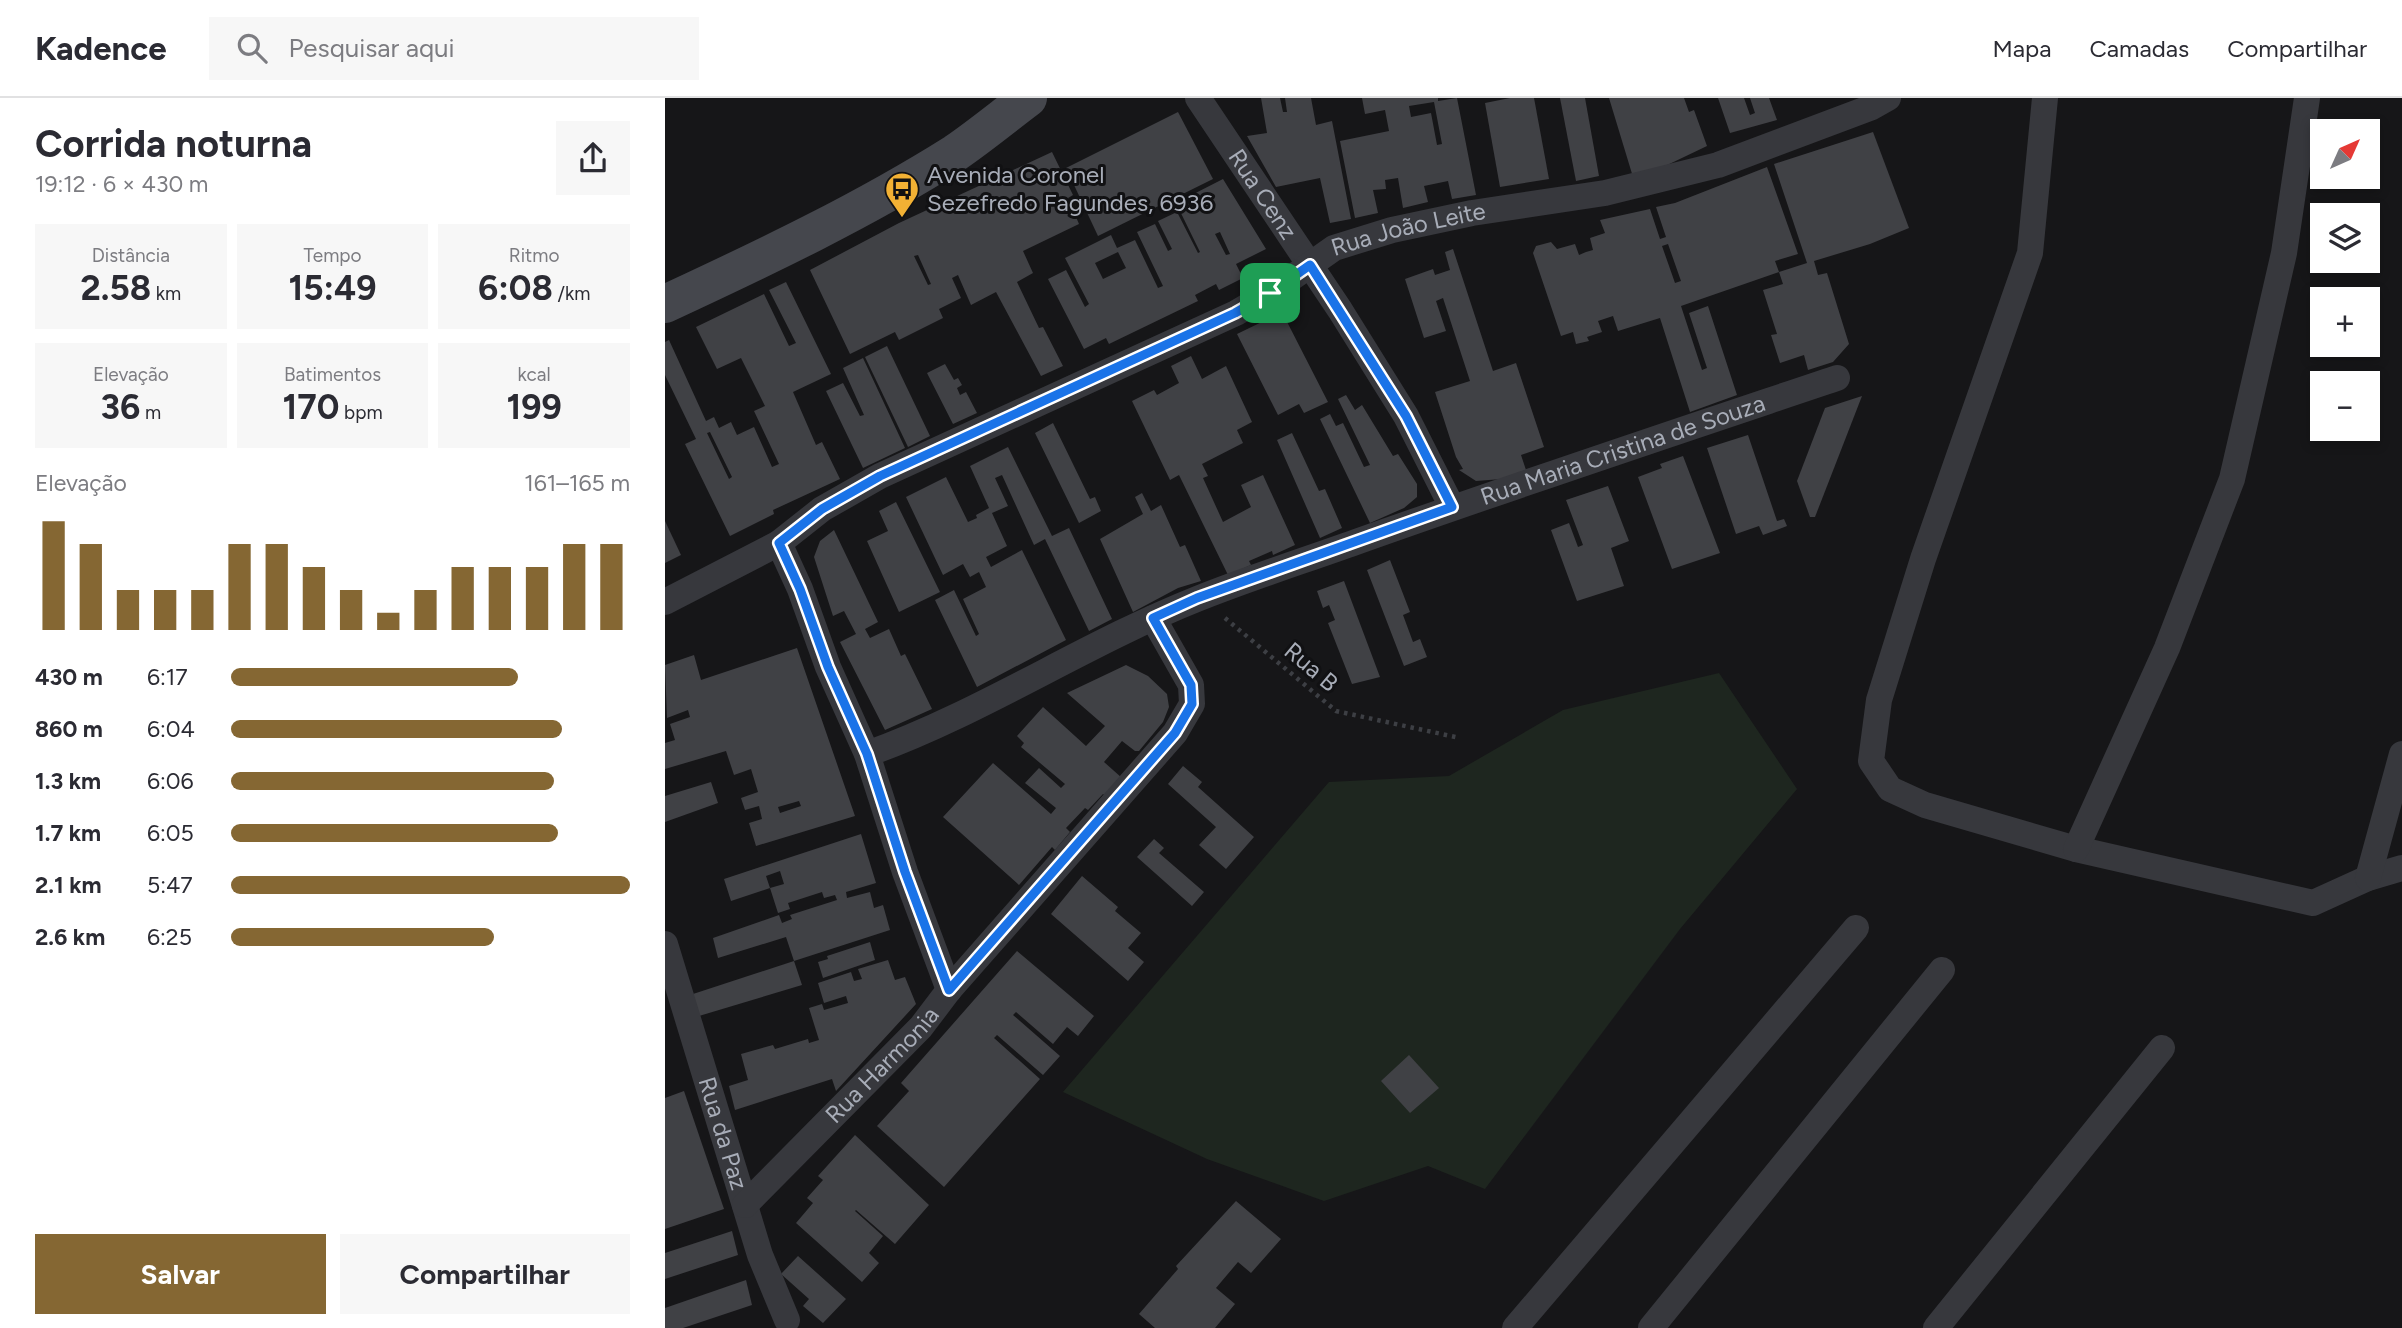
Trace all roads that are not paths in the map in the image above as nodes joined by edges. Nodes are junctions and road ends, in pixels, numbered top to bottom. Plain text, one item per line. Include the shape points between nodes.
1 (1028, 98) edge
2 (1198, 98) edge
3 (1888, 98) edge
4 (2045, 98) edge
5 (2307, 98) edge
6 (1310, 265) junction
7 (665, 304) edge
8 (1837, 378) dead end
9 (1452, 507) junction
10 (779, 543) junction
11 (665, 602) edge
12 (1153, 618) junction
13 (867, 754) junction
14 (2402, 754) edge
15 (2076, 849) junction
16 (2402, 868) edge
17 (2368, 878) junction
18 (1856, 928) dead end
19 (665, 944) edge
20 (1942, 970) dead end
21 (949, 990) junction
22 (2162, 1048) dead end
23 (745, 1205) junction
24 (787, 1320) dead end
25 (1528, 1324) edge
26 (1651, 1328) edge
27 (1935, 1328) edge

1 - 7 main road via 956,152 847,215
2 - 6 street, Rua Cenz
3 - 6 street, Rua João Leite via 1718,165 1605,193 1392,230 1334,248
4 - 15 street via 2030,253 1923,559 1879,700 1871,761 1889,789 1925,805
5 - 15 street via 2284,253 2232,479 2167,648
6 - 9 street, Rua Cenz via 1406,416
6 - 10 street, Rua João Leite via 1235,313 880,476 822,509
8 - 9 street, Rua Maria Cristina de Souza
9 - 12 street, Rua Maria Cristina de Souza
10 - 11 street, Rua João Leite
10 - 13 street
12 - 13 street, Rua Maria Cristina de Souza via 966,713
12 - 21 street, Rua Harmonia via 1191,685 1192,704 1158,754
13 - 21 street
14 - 17 street
15 - 17 street via 2313,903
16 - 17 street
18 - 25 street
19 - 23 street, Rua da Paz
20 - 26 street
21 - 23 street, Rua Harmonia via 921,1027
22 - 27 street
23 - 24 street, Rua da Paz

